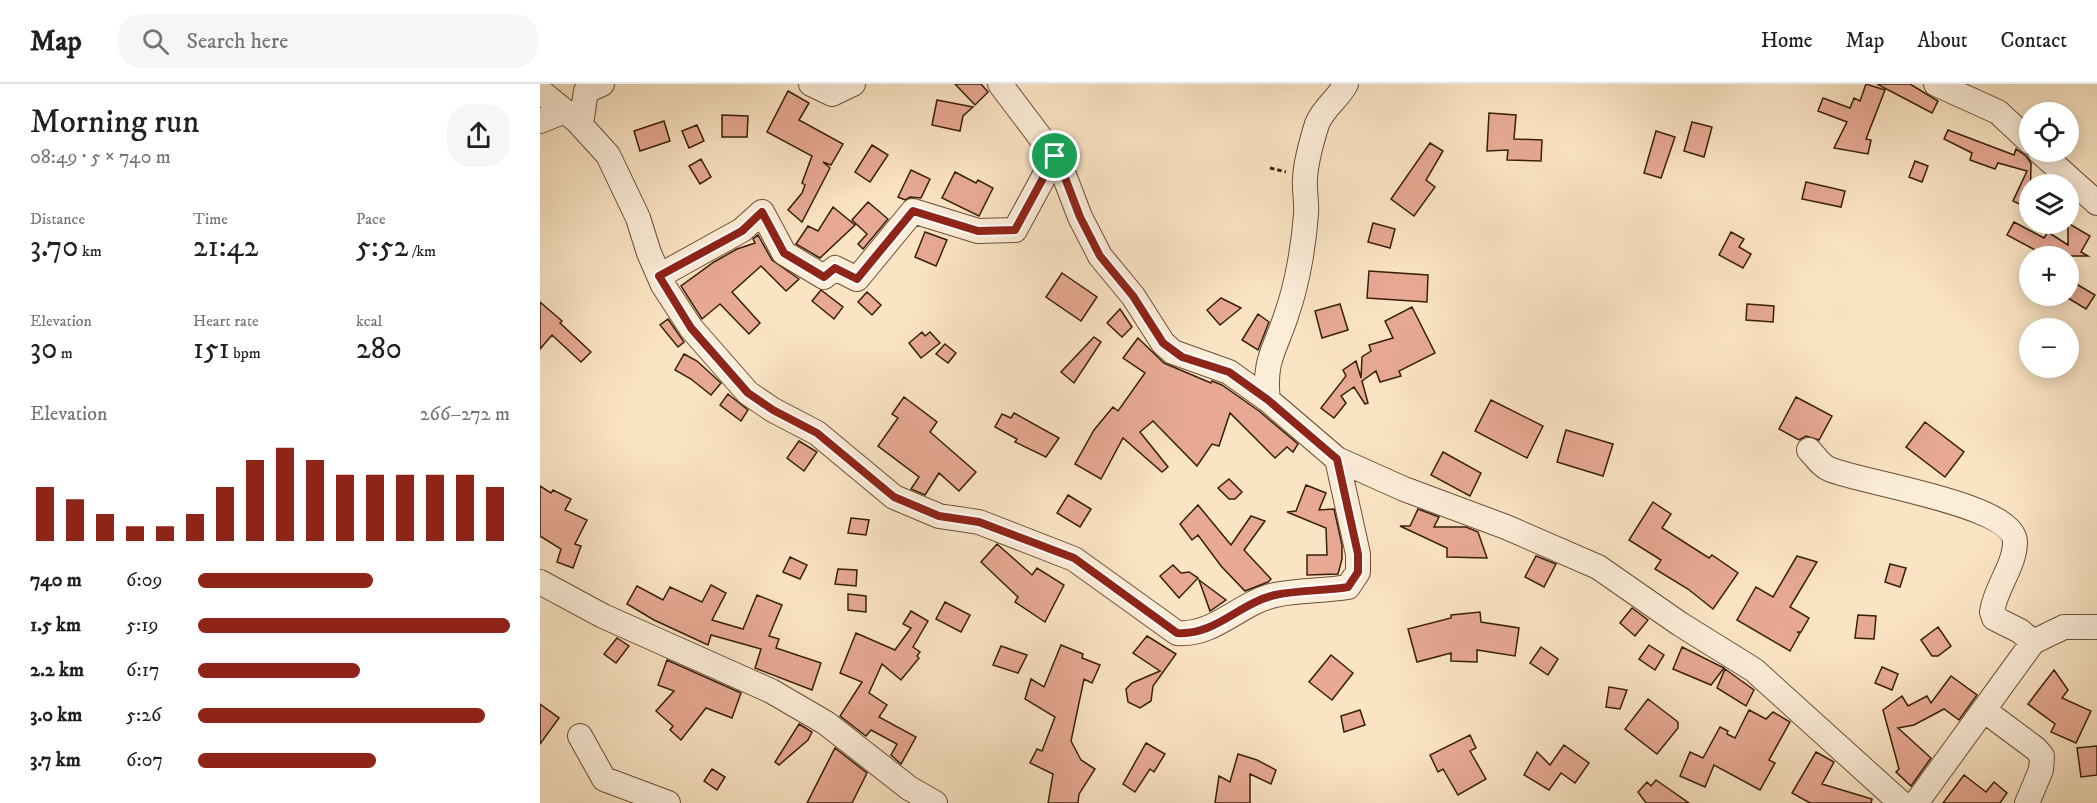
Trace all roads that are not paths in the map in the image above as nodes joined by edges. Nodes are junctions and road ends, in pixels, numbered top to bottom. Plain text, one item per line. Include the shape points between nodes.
1 (602, 84) edge
2 (811, 84) edge
3 (853, 84) edge
4 (1000, 84) edge
5 (1346, 84) edge
6 (1936, 84) edge
7 (540, 91) edge
8 (573, 118) junction
9 (540, 121) edge
10 (2019, 132) edge
11 (1055, 156) junction
12 (2051, 162) edge
13 (2097, 203) edge
14 (659, 276) junction
15 (1268, 400) junction
16 (1809, 450) dead end
17 (1337, 459) junction
18 (540, 582) edge
19 (2097, 627) edge
20 (2033, 642) junction
21 (1985, 711) junction
22 (580, 736) dead end
23 (668, 803) edge
24 (935, 803) edge
25 (1901, 803) edge
26 (1916, 803) edge
27 (2027, 803) edge

1 - 8 street via 586,91
2 - 3 street via 832,94
4 - 11 street
5 - 15 street via 1341,95 1325,109 1315,134 1305,177 1306,214 1288,312 1268,360
6 - 10 street via 1998,112
7 - 8 street
8 - 9 street
8 - 14 street via 608,155
11 - 14 street via 1015,230 978,231 913,211 857,279 835,268 824,277 784,253 762,212 742,231
11 - 15 street via 1100,256 1133,296 1163,343 1182,357 1229,372
12 - 13 street
14 - 17 street via 691,328 748,393 817,433 894,497 939,516 979,522 1074,558 1177,633 1191,634 1209,628 1274,595 1348,587 1358,572 1358,554
15 - 17 street
16 - 20 street via 1826,468 1942,498 1987,515 2013,533 2013,554 1992,612 1994,618
17 - 25 street via 1598,567 1754,670
18 - 24 street via 603,616 771,691 826,723 909,788
19 - 20 street via 2064,627
20 - 21 street
21 - 26 street
21 - 27 street via 2042,756 2042,770
22 - 23 street via 604,780

